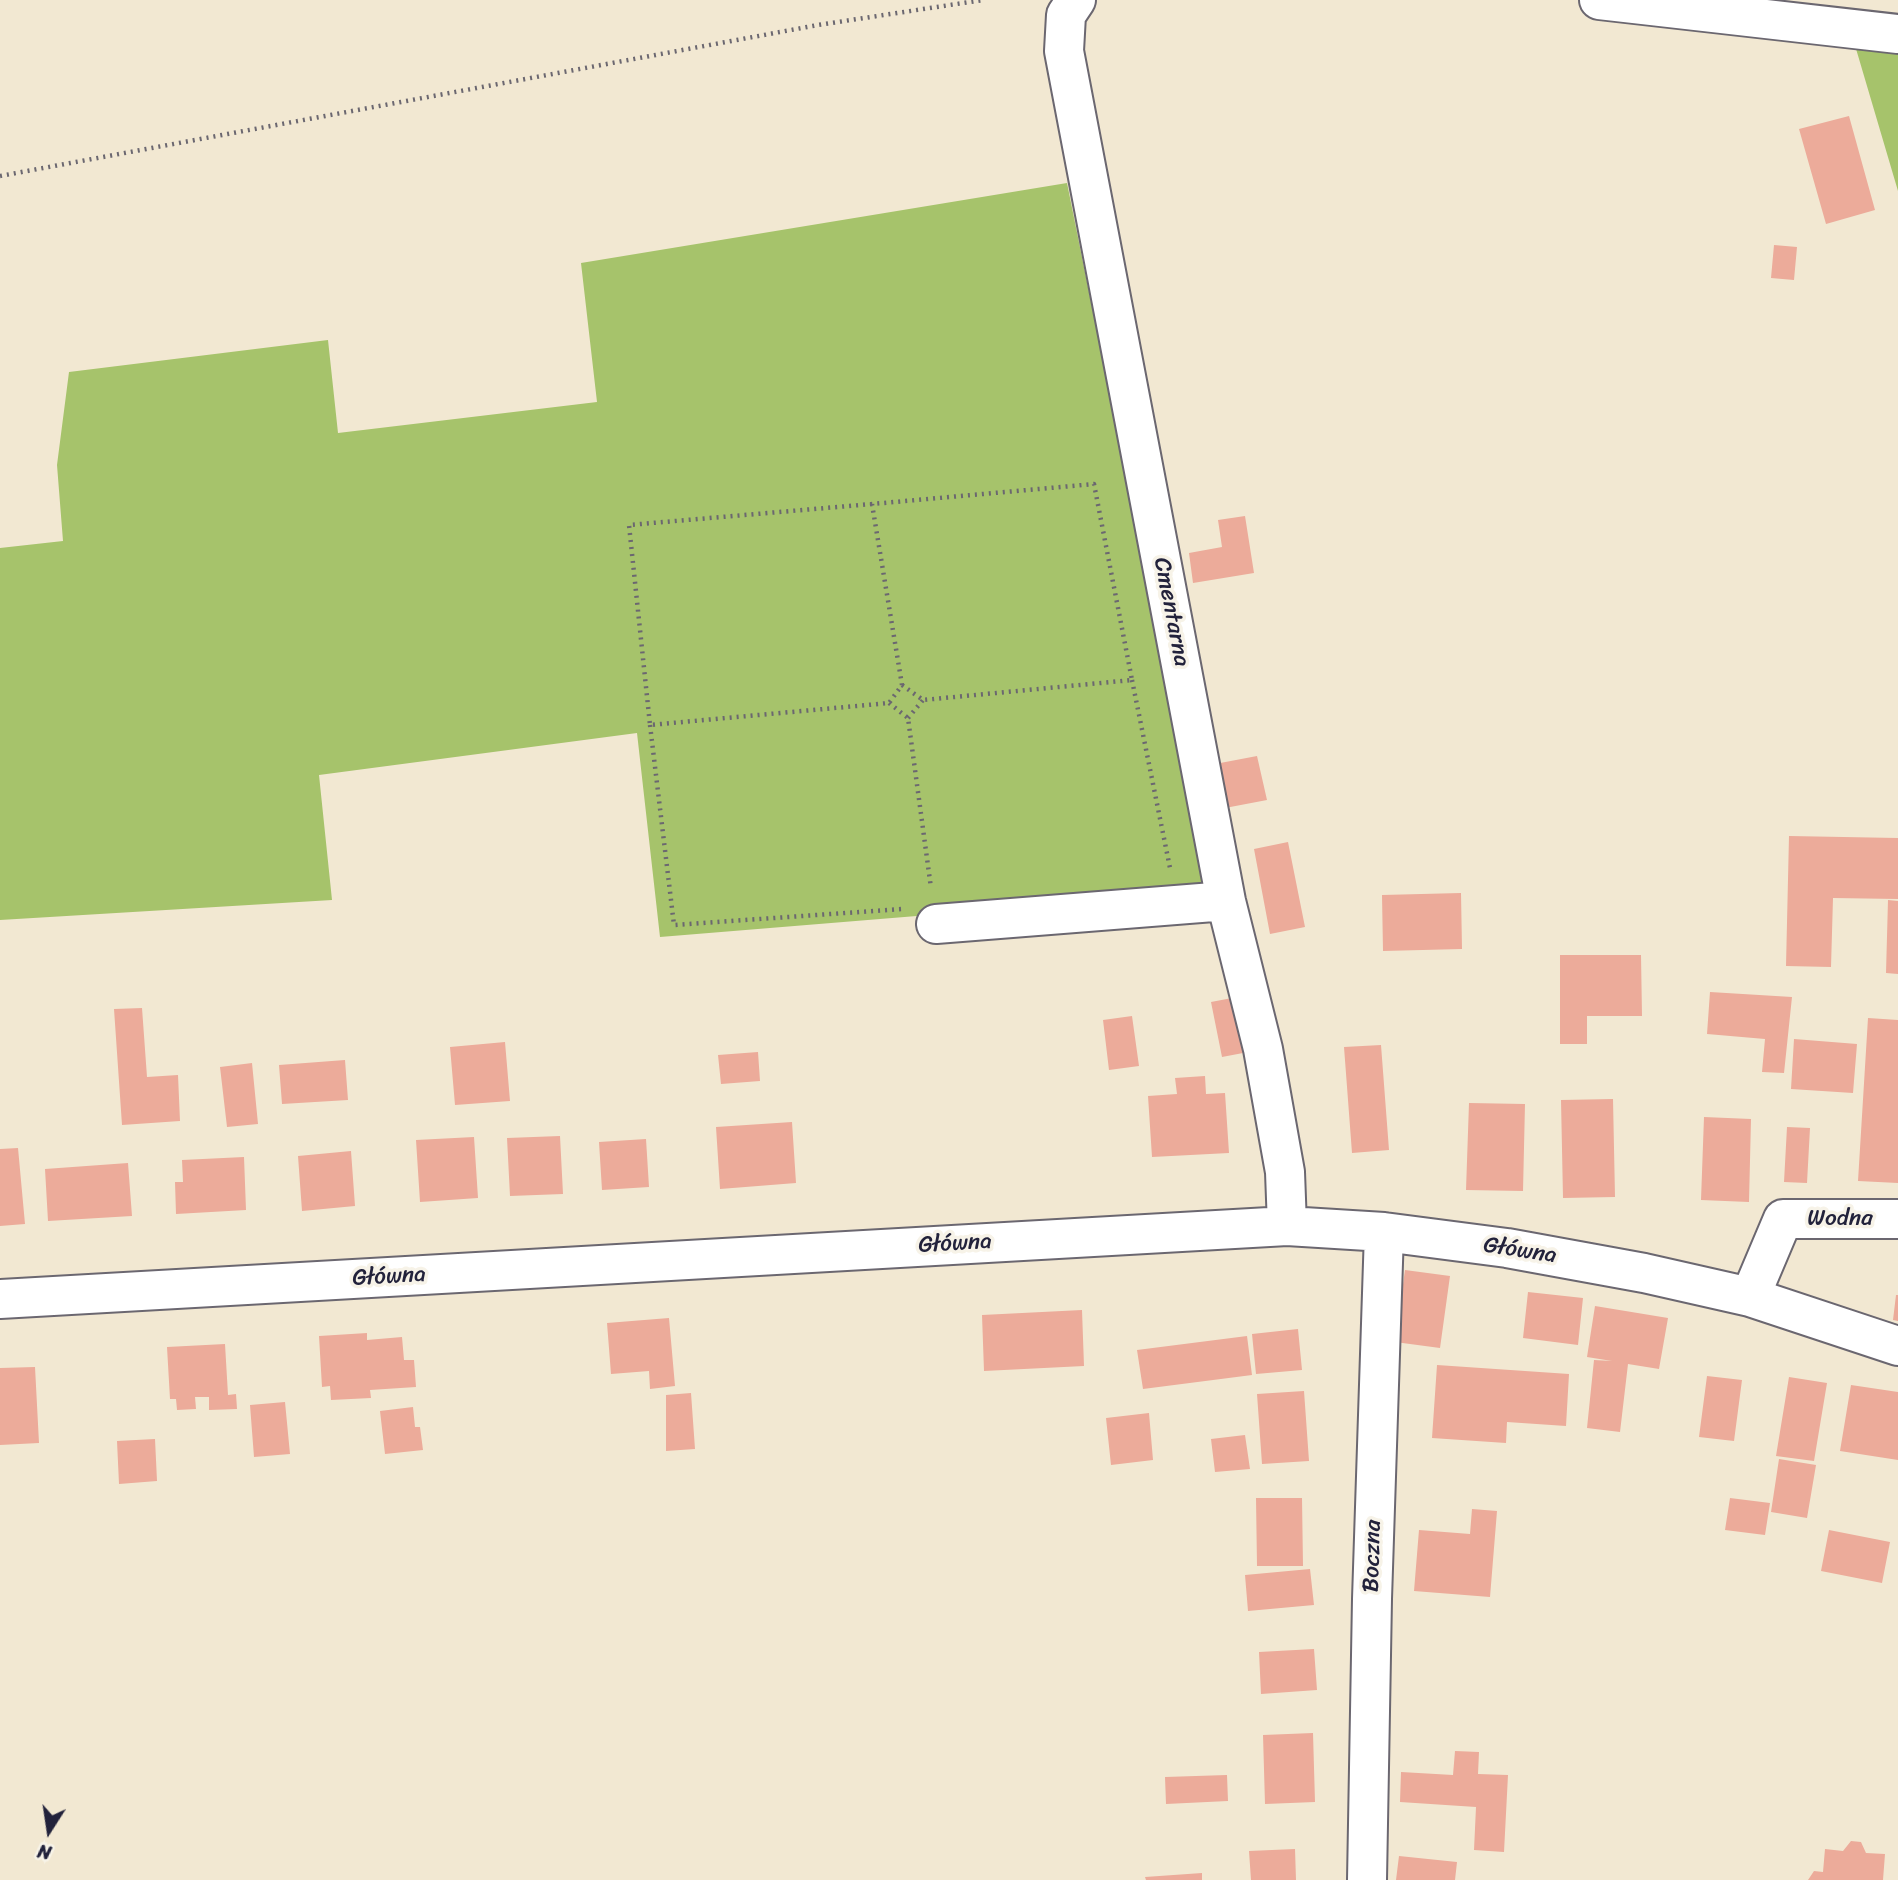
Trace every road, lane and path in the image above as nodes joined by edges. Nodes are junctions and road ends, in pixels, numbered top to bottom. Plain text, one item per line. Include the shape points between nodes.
1 (983, 0) edge
2 (1076, 0) edge
3 (1599, 0) edge
4 (1898, 34) edge
5 (0, 176) edge
6 (872, 504) junction
7 (1132, 680) junction
8 (902, 685) junction
9 (923, 700) junction
10 (889, 703) junction
11 (908, 718) junction
12 (650, 725) junction
13 (1170, 870) dead end
14 (1226, 901) junction
15 (935, 916) junction
16 (1898, 1219) edge
17 (1287, 1226) junction
18 (1384, 1232) junction
19 (1750, 1297) junction
20 (0, 1299) edge
21 (1898, 1346) edge
22 (1367, 1880) edge

1 - 5 path via 818,25
2 - 14 street, Cmentarna via 1066,15 1064,51
3 - 4 street
6 - 7 path via 1094,484
6 - 8 path
6 - 12 path via 629,525
7 - 9 path
7 - 13 path
8 - 9 path
8 - 10 path
9 - 11 path
10 - 11 path
10 - 12 path
11 - 15 path
12 - 15 path via 674,925
14 - 15 street
14 - 17 street, Cmentarna via 1263,1049 1285,1172
16 - 19 street, Wodna via 1783,1219
17 - 18 street, Główna
17 - 20 street, Główna
18 - 19 street, Główna via 1507,1248
18 - 22 street, Boczna
19 - 21 street, Główna

